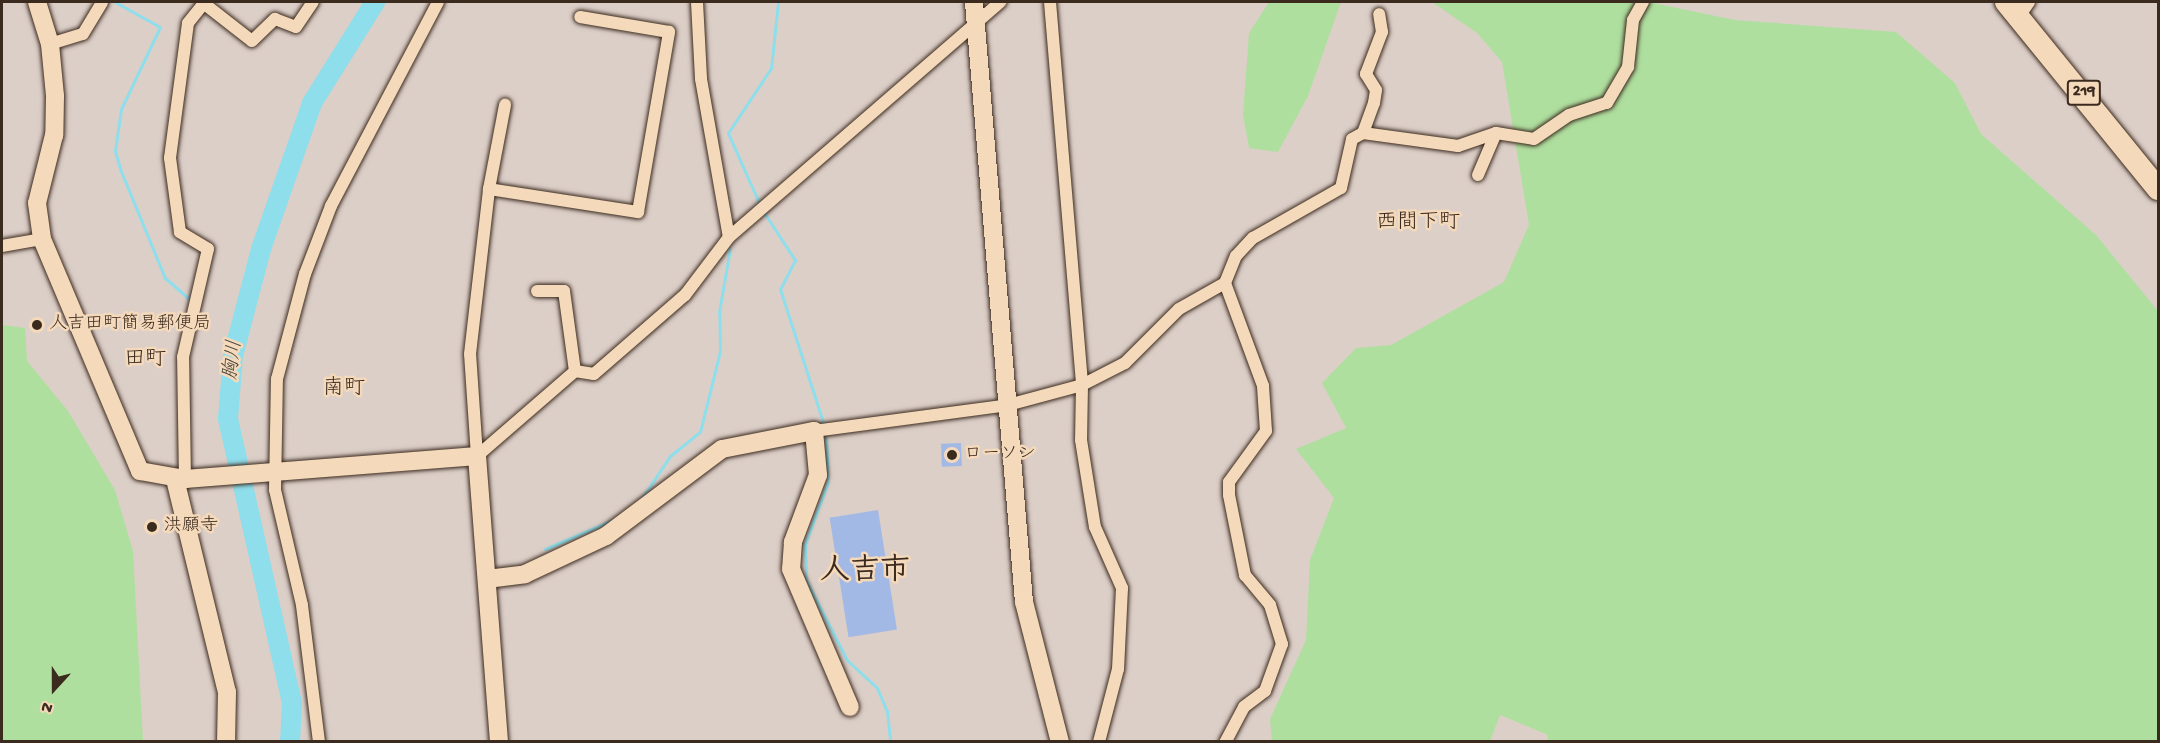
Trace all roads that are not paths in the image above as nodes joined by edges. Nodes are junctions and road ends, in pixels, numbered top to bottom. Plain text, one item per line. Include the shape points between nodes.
1 (37, 2) edge
2 (102, 2) edge
3 (203, 2) edge
4 (313, 2) edge
5 (438, 2) edge
6 (697, 2) edge
7 (974, 2) edge
8 (1000, 2) edge
9 (1050, 2) edge
10 (1642, 2) edge
11 (2018, 6) edge
12 (1379, 14) dead end
13 (580, 17) dead end
14 (978, 21) junction
15 (50, 45) junction
16 (504, 105) dead end
17 (1364, 133) junction
18 (1496, 133) junction
19 (1478, 175) dead end
20 (489, 189) junction
21 (2158, 189) edge
22 (729, 237) junction
23 (42, 239) junction
24 (2, 246) edge
25 (1225, 283) junction
26 (537, 291) dead end
27 (575, 371) junction
28 (1082, 386) junction
29 (1008, 405) junction
30 (814, 431) junction
31 (477, 456) junction
32 (269, 468) junction
33 (180, 479) junction
34 (487, 579) junction
35 (850, 707) dead end
36 (226, 741) edge
37 (319, 741) edge
38 (499, 741) edge
39 (1060, 741) edge
40 (1100, 741) edge
41 (1225, 741) edge

1 - 15 street
2 - 15 street via 83,34
3 - 4 street via 252,41 274,19 296,27
3 - 33 street via 188,23 170,158 180,232 208,249 183,357
5 - 32 street via 344,177 305,274 277,379
6 - 22 street via 701,79
7 - 14 street
8 - 14 street
9 - 28 street
10 - 18 street via 1633,20 1628,67 1607,103 1569,115 1534,139
11 - 21 highway, 219
12 - 17 street via 1382,32 1366,74 1376,90
13 - 20 street via 669,32 638,212
14 - 22 street
14 - 29 street
15 - 23 street via 54,135 37,203
16 - 20 street
17 - 18 street via 1458,146
17 - 25 street via 1352,139 1341,188 1253,238 1236,256
18 - 19 street
20 - 31 street via 470,354
22 - 27 street via 685,295 610,361 594,374
23 - 24 street
23 - 33 street via 131,456 141,471
25 - 28 street via 1179,309 1125,363
25 - 41 street via 1263,386 1266,431 1228,482 1229,495 1245,575 1270,605 1282,644 1265,691 1244,707
26 - 27 street via 564,291
27 - 31 street
28 - 29 street
28 - 40 street via 1081,440 1091,508 1122,588 1118,669
29 - 30 street
29 - 39 street via 1024,602
30 - 34 street via 722,449 606,536 525,574
30 - 35 street via 818,475 793,542 791,568
31 - 32 street
31 - 34 street
32 - 33 street
32 - 37 street via 302,605
33 - 36 street via 227,692
34 - 38 street

